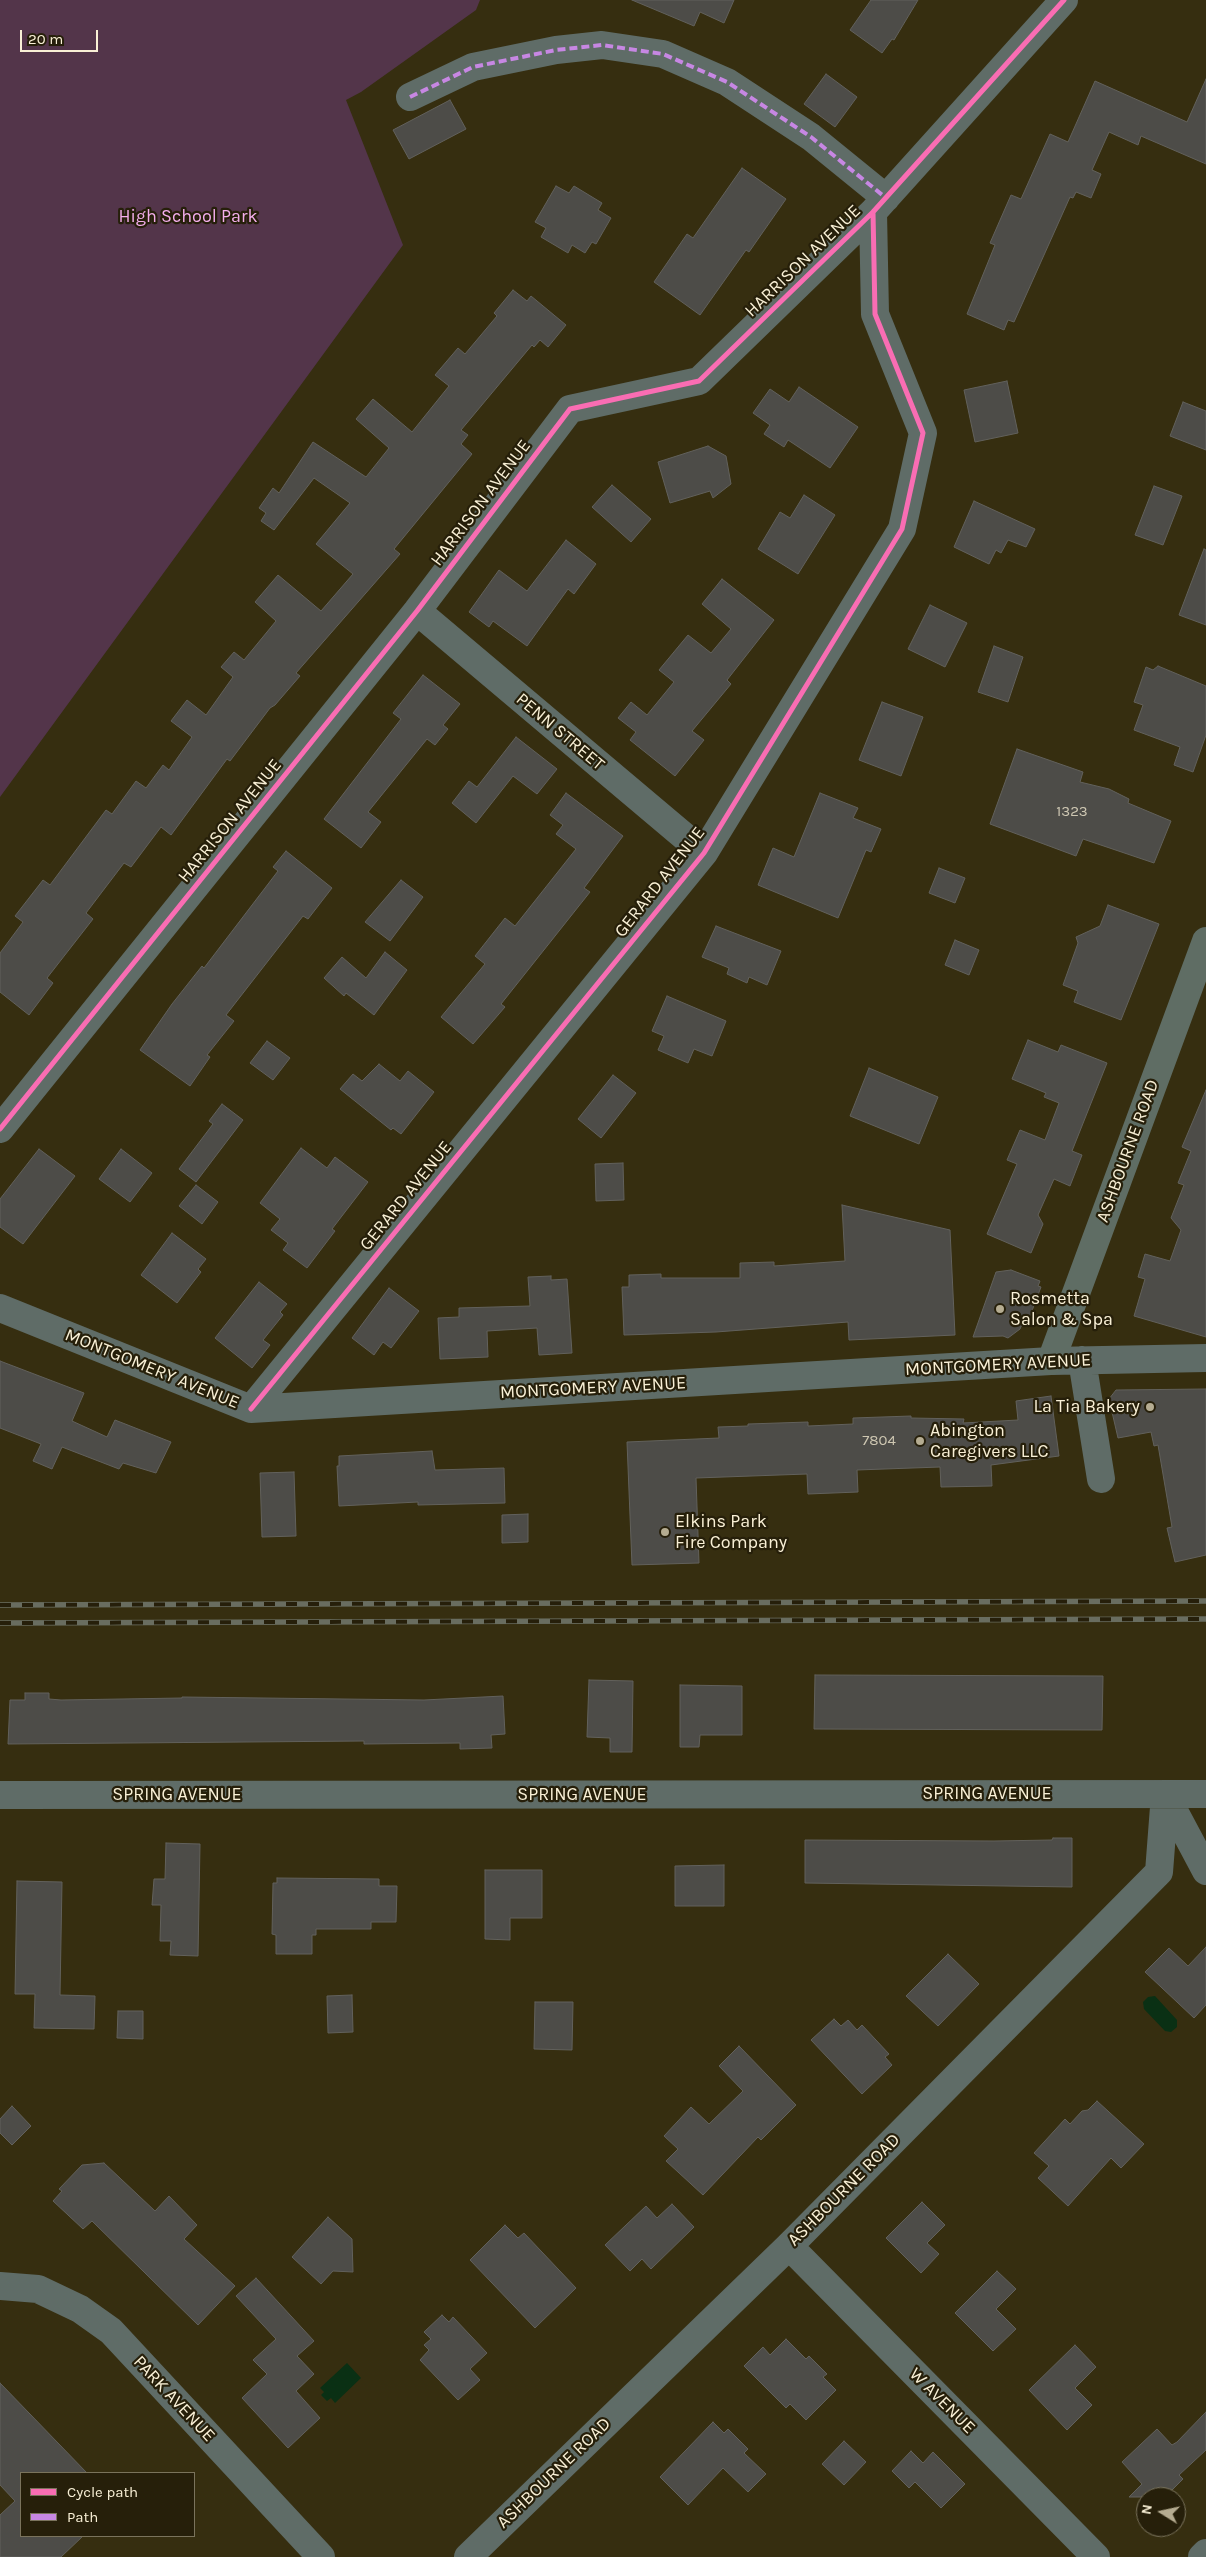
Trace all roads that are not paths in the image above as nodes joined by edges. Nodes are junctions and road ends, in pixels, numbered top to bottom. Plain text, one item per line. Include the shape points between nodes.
1 (1064, 0) edge
2 (410, 97) dead end
3 (880, 205) junction
4 (416, 612) junction
5 (704, 853) junction
6 (1206, 941) edge
7 (0, 1129) edge
8 (0, 1308) edge
9 (1206, 1358) edge
10 (1082, 1360) junction
11 (1051, 1361) junction
12 (251, 1409) junction
13 (1101, 1479) dead end
14 (1165, 1794) junction
15 (1206, 1794) edge
16 (0, 1795) edge
17 (1206, 1871) edge
18 (788, 2246) junction
19 (0, 2286) edge
20 (1206, 2553) edge
21 (321, 2557) edge
22 (468, 2557) edge
23 (1096, 2557) edge
24 (1202, 2557) edge

1 - 3 street, HARRISON AVENUE
2 - 3 street via 473,67 556,50 602,45 663,54 727,82 811,137
3 - 4 street, HARRISON AVENUE via 699,381 570,408
3 - 5 street, GERARD AVENUE via 875,314 923,433 902,529
4 - 5 street, PENN STREET
4 - 7 street, HARRISON AVENUE
5 - 12 street, GERARD AVENUE
6 - 11 street, ASHBOURNE ROAD
8 - 12 street, MONTGOMERY AVENUE
9 - 10 street, MONTGOMERY AVENUE
10 - 11 street, MONTGOMERY AVENUE
10 - 13 street
11 - 12 street, MONTGOMERY AVENUE
14 - 15 street, SPRING AVENUE
14 - 16 street, SPRING AVENUE
14 - 17 street
14 - 18 street, ASHBOURNE ROAD via 1159,1872
18 - 22 street, ASHBOURNE ROAD
18 - 23 street, W AVENUE
19 - 21 street, PARK AVENUE via 38,2290 80,2309 111,2331
20 - 24 street

